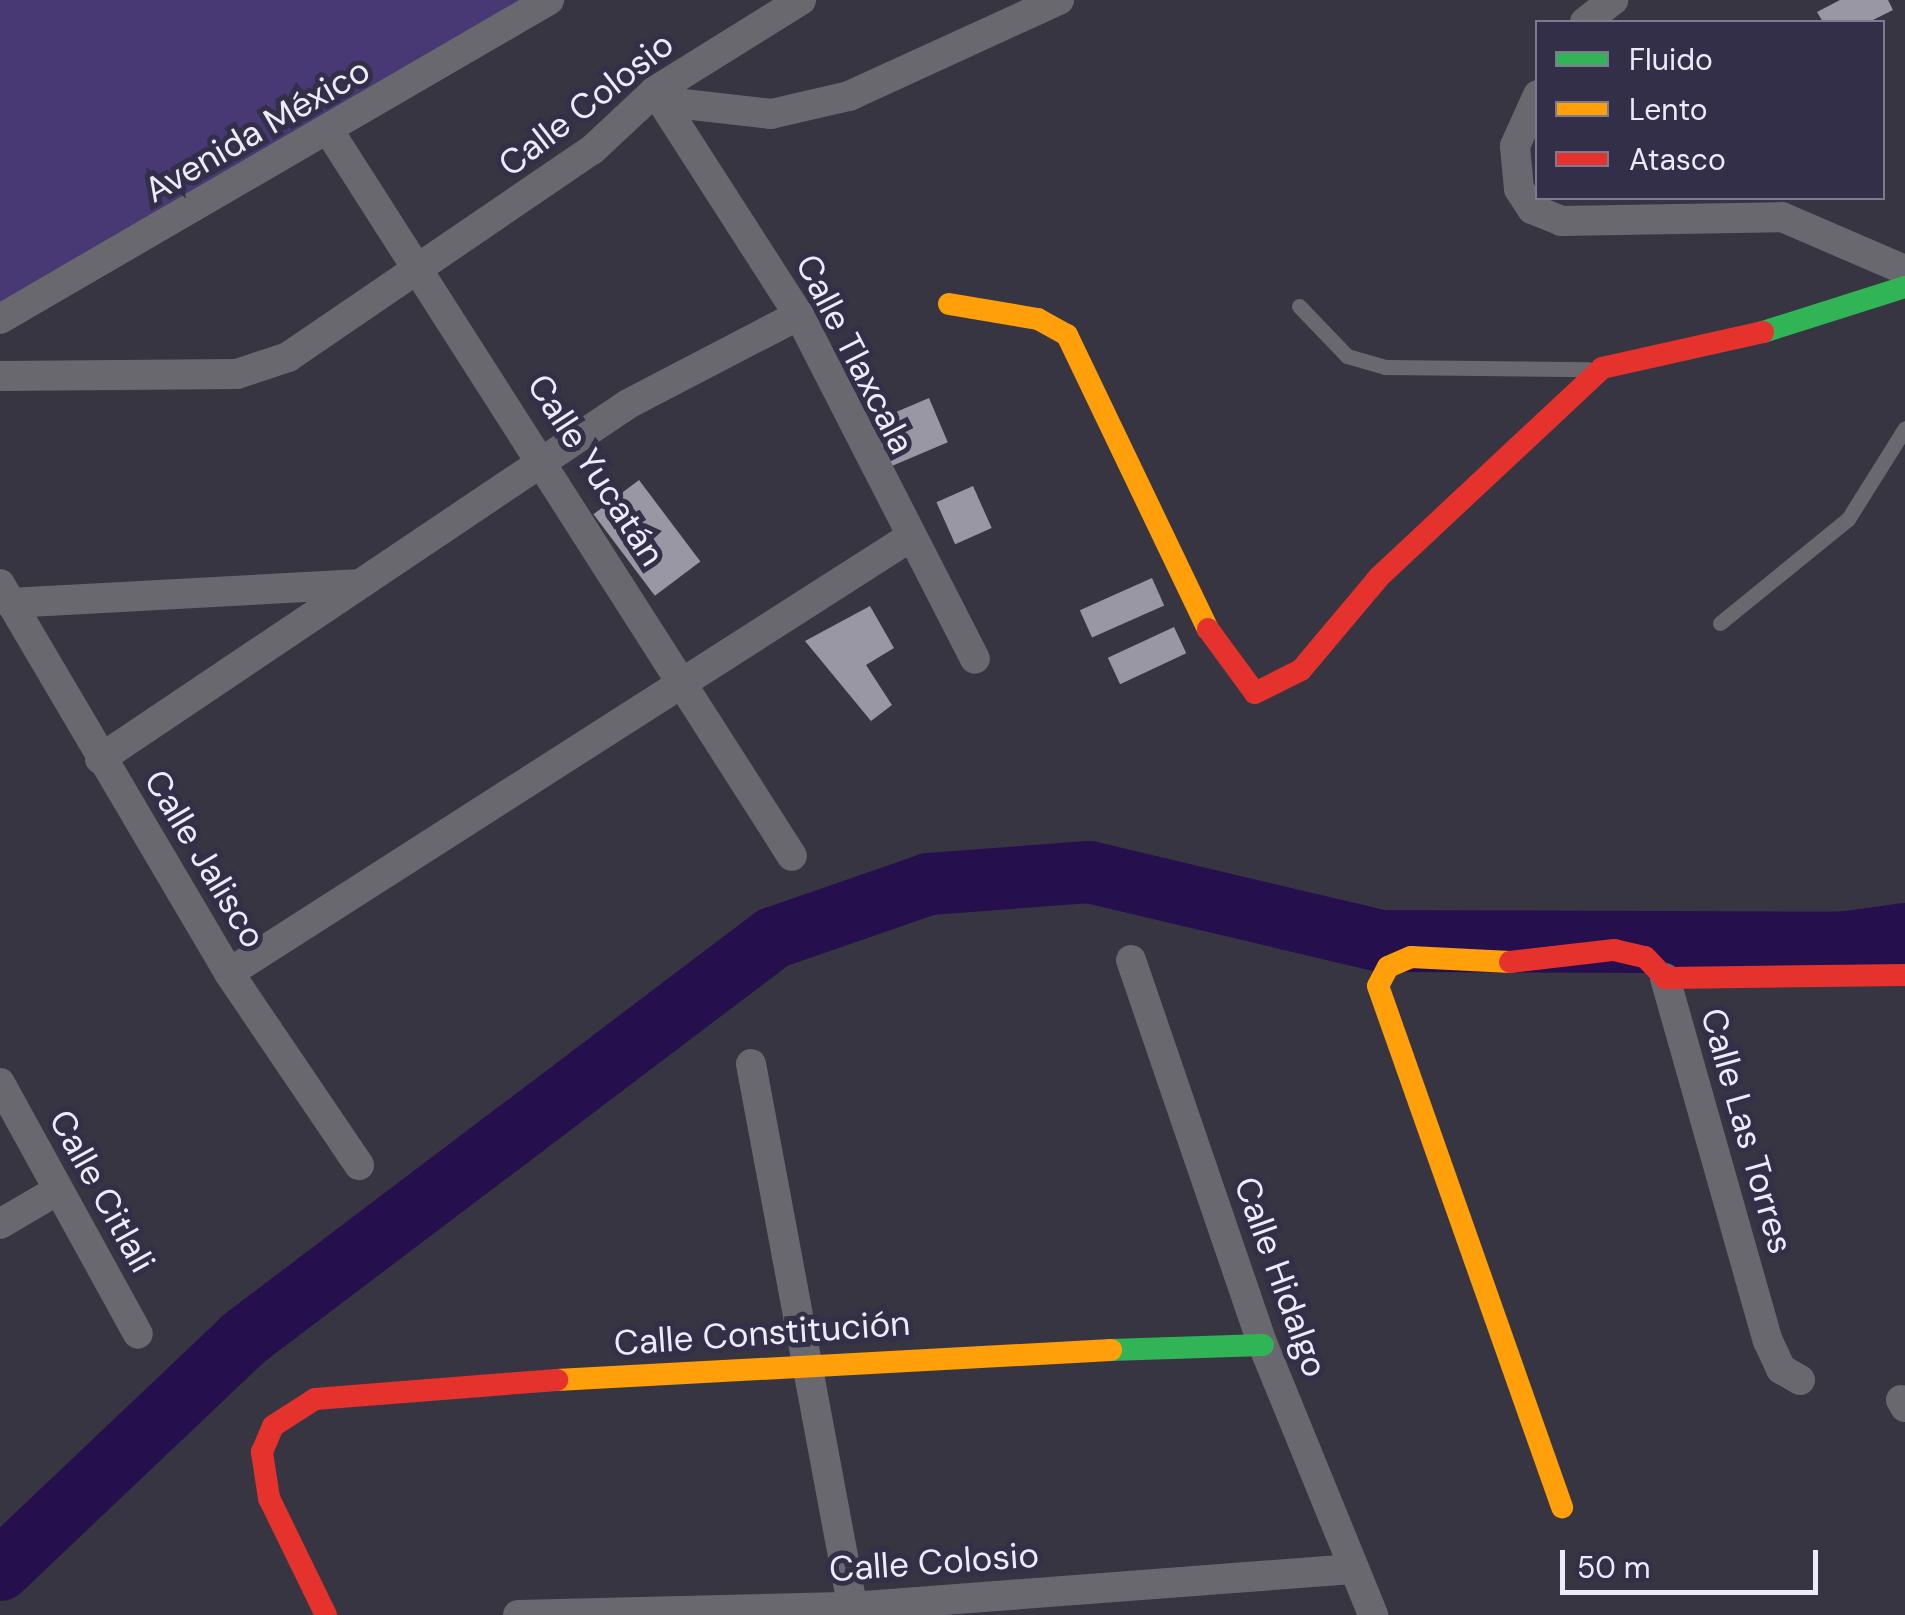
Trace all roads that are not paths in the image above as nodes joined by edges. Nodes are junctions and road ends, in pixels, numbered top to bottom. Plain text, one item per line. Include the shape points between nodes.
1 (549, 0) edge
2 (801, 0) edge
3 (1059, 0) edge
4 (1613, 0) edge
5 (999, 12) edge
6 (1588, 20) edge
7 (661, 97) junction
8 (1535, 103) edge
9 (330, 131) junction
10 (1905, 270) edge
11 (421, 274) junction
12 (1905, 287) edge
13 (949, 304) dead end
14 (1299, 306) dead end
15 (799, 315) junction
16 (0, 319) edge
17 (1602, 368) junction
18 (0, 376) edge
19 (1905, 428) edge
20 (544, 458) junction
21 (907, 539) junction
22 (360, 584) junction
23 (5, 594) edge
24 (1720, 623) dead end
25 (975, 660) dead end
26 (686, 677) junction
27 (100, 759) junction
28 (792, 856) dead end
29 (1131, 960) dead end
30 (229, 973) junction
31 (1905, 975) edge
32 (1665, 978) junction
33 (751, 1064) dead end
34 (0, 1083) edge
35 (360, 1165) dead end
36 (58, 1190) junction
37 (0, 1224) edge
38 (138, 1334) dead end
39 (1263, 1345) junction
40 (802, 1362) junction
41 (1800, 1380) dead end
42 (1562, 1507) dead end
43 (1353, 1569) junction
44 (853, 1611) edge
45 (326, 1615) edge
46 (518, 1615) edge
47 (1374, 1615) edge

1 - 9 street, Avenida México
2 - 7 street, Calle Colosio
3 - 5 street
4 - 6 street
5 - 7 street via 830,100 771,114
7 - 11 street, Calle Colosio
7 - 15 street, Calle Tlaxcala
8 - 10 street via 1516,146 1520,189 1532,209 1560,222 1782,218
9 - 11 street, Calle Yucatán
9 - 16 street, Avenida México
11 - 18 street, Calle Colosio via 288,357 237,374
11 - 20 street, Calle Yucatán
12 - 17 street via 1778,329
13 - 17 street via 1038,319 1067,335 1224,661 1255,693 1300,670 1379,577
14 - 17 lane via 1347,356 1385,367
15 - 20 street via 697,361
15 - 21 street, Calle Tlaxcala
19 - 24 lane via 1848,519
20 - 22 street
20 - 26 street, Calle Yucatán
21 - 25 street, Calle Tlaxcala
21 - 26 street
22 - 23 street
22 - 27 street
23 - 27 street, Calle Jalisco
26 - 28 street, Calle Yucatán
26 - 30 street
27 - 30 street, Calle Jalisco
29 - 39 street, Calle Hidalgo
30 - 35 street, Calle Jalisco
31 - 32 street
32 - 41 street, Calle Las Torres via 1757,1304 1781,1369
32 - 42 street via 1645,956 1614,950 1475,966 1411,957 1388,967 1378,986
33 - 40 street
34 - 36 street, Calle Citlali
36 - 37 street
36 - 38 street, Calle Citlali
39 - 40 street, Calle Constitución
39 - 43 street, Calle Hidalgo
40 - 44 street
40 - 45 street, Calle Constitución via 315,1399 274,1426 262,1452 268,1498
43 - 44 street, Calle Colosio
43 - 47 street, Calle Hidalgo
44 - 46 street, Calle Colosio

